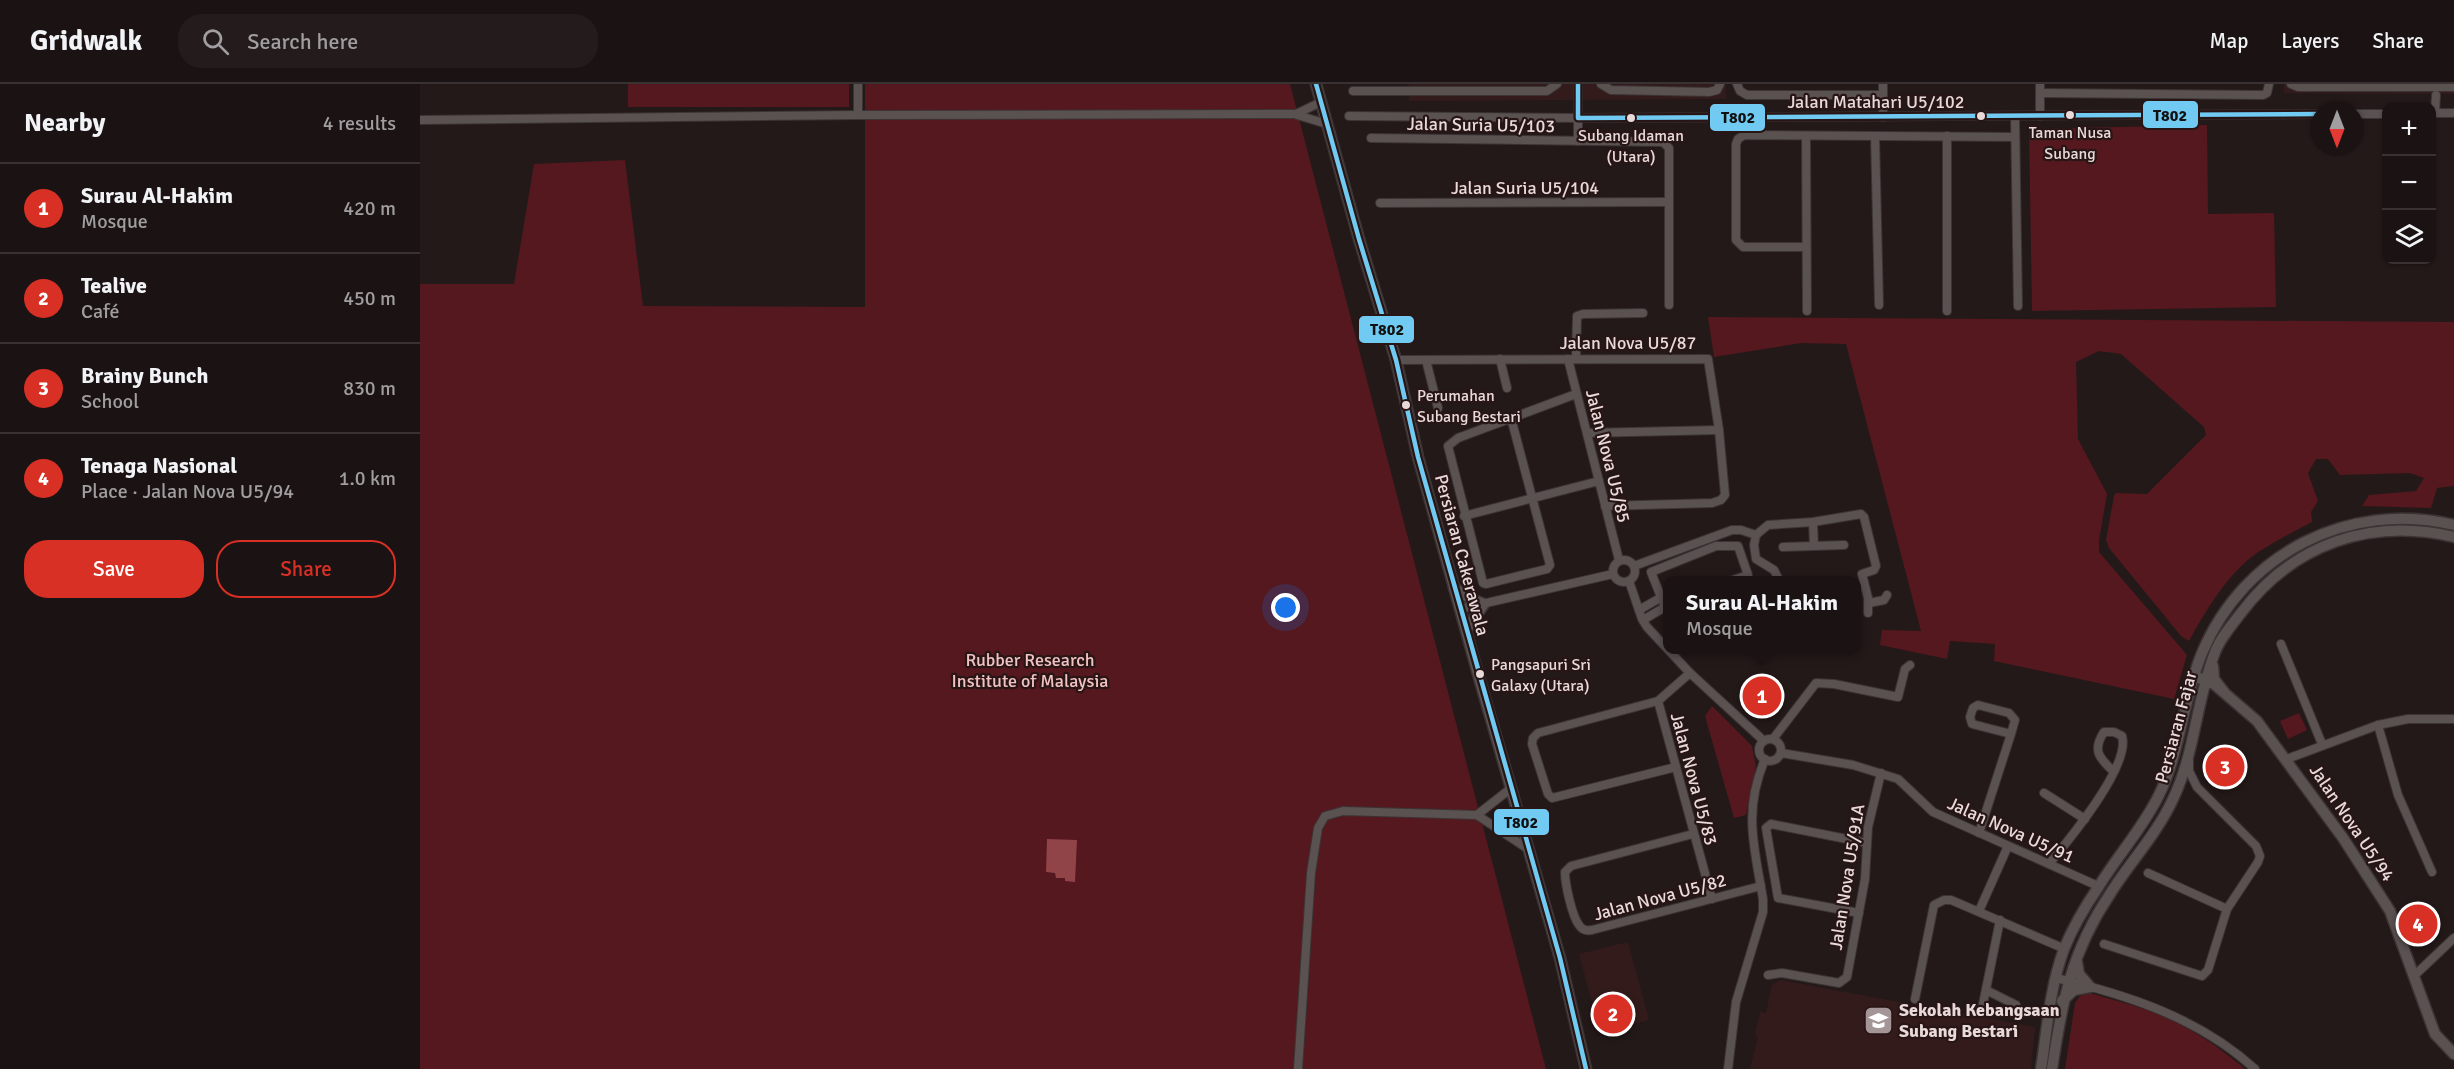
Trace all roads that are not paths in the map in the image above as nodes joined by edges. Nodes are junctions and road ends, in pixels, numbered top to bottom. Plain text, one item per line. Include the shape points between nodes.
1 (858, 84) edge
2 (1316, 84) edge
3 (1557, 84) edge
4 (1578, 84) edge
5 (1737, 84) edge
6 (1809, 84) edge
7 (1883, 84) edge
8 (2040, 84) edge
9 (2113, 84) edge
10 (2190, 84) edge
11 (2269, 84) edge
12 (2292, 85) edge
13 (1602, 86) edge
14 (2426, 86) edge
15 (2449, 86) edge
16 (1718, 87) edge
17 (1353, 91) dead end
18 (2040, 93) junction
19 (2113, 94) junction
20 (1809, 95) junction
21 (1883, 95) junction
22 (2190, 95) junction
23 (2436, 95) junction
24 (1321, 102) junction
25 (2435, 102) edge
26 (2436, 113) edge
27 (2454, 113) edge
28 (1294, 114) junction
29 (2310, 114) edge
30 (2364, 114) edge
31 (2382, 114) edge
32 (858, 115) junction
33 (1349, 116) dead end
34 (2015, 116) junction
35 (2040, 116) junction
36 (1883, 117) junction
37 (1578, 118) junction
38 (420, 120) edge
39 (1327, 124) junction
40 (1806, 136) junction
41 (1875, 136) junction
42 (1947, 136) junction
43 (2015, 136) junction
44 (1371, 138) dead end
45 (1578, 141) junction
46 (1669, 202) junction
47 (1380, 203) dead end
48 (1806, 247) junction
49 (1669, 305) dead end
50 (1879, 305) dead end
51 (2018, 306) dead end
52 (1807, 311) dead end
53 (1947, 312) dead end
54 (1643, 313) dead end
55 (1500, 359) junction
56 (1572, 359) junction
57 (1396, 360) junction
58 (1426, 360) junction
59 (1507, 388) dead end
60 (1576, 394) junction
61 (1438, 408) dead end
62 (1511, 418) junction
63 (1719, 430) junction
64 (1587, 433) junction
65 (1599, 482) junction
66 (1531, 498) junction
67 (1605, 506) junction
68 (1464, 516) junction
69 (1813, 522) junction
70 (2454, 523) edge
71 (1756, 535) junction
72 (2454, 537) edge
73 (1844, 545) dead end
74 (1814, 546) junction
75 (1783, 547) dead end
76 (1619, 560) junction
77 (1634, 566) junction
78 (1613, 574) junction
79 (1745, 576) edge
80 (1777, 576) edge
81 (1861, 576) edge
82 (1629, 581) junction
83 (1861, 585) edge
84 (1454, 588) junction
85 (1887, 595) dead end
86 (1660, 598) junction
87 (1663, 602) edge
88 (1869, 603) junction
89 (1484, 604) junction
90 (1663, 608) edge
91 (1460, 609) junction
92 (1639, 610) junction
93 (1868, 613) dead end
94 (1643, 620) junction
95 (1466, 630) junction
96 (1663, 643) edge
97 (2281, 644) dead end
98 (1673, 654) edge
99 (2213, 657) junction
100 (1910, 665) dead end
101 (1690, 673) junction
102 (2194, 676) junction
103 (2206, 680) junction
104 (2224, 692) junction
105 (2203, 694) junction
106 (1658, 701) junction
107 (2454, 719) edge
108 (2378, 725) junction
109 (2011, 734) junction
110 (1773, 739) junction
111 (1764, 741) junction
112 (2322, 744) junction
113 (1781, 753) junction
114 (2189, 754) junction
115 (1765, 759) junction
116 (2287, 759) junction
117 (1676, 767) junction
118 (2113, 771) junction
119 (1881, 773) junction
120 (2197, 788) junction
121 (1510, 789) junction
122 (2044, 793) dead end
123 (2174, 799) junction
124 (1477, 815) junction
125 (2085, 819) junction
126 (1979, 833) junction
127 (1693, 834) junction
128 (1867, 843) junction
129 (2008, 846) junction
130 (1528, 849) junction
131 (2049, 864) junction
132 (2432, 872) dead end
133 (2148, 873) dead end
134 (1761, 886) junction
135 (2098, 886) junction
136 (1712, 899) junction
137 (2227, 909) junction
138 (1979, 911) junction
139 (1859, 914) junction
140 (2000, 920) junction
141 (2454, 938) edge
142 (2104, 944) dead end
143 (2065, 949) junction
144 (2077, 956) junction
145 (1768, 975) dead end
146 (2415, 975) junction
147 (2056, 978) junction
148 (2068, 981) junction
149 (2090, 987) junction
150 (1986, 990) junction
151 (1915, 999) dead end
152 (2062, 1001) junction
153 (2016, 1005) dead end
154 (1982, 1009) dead end
155 (2454, 1054) edge
156 (1298, 1069) edge
157 (1586, 1069) edge
158 (1728, 1069) edge
159 (2041, 1069) edge
160 (2052, 1069) edge
161 (2255, 1069) edge

1 - 32 street
2 - 24 main road, Persiaran Cakerawala
3 - 17 street via 1547,91
4 - 37 street
5 - 20 street via 1747,95
6 - 20 street
7 - 21 street
8 - 18 street
9 - 19 street
10 - 22 street
11 - 22 street via 2263,95
12 - 14 street
13 - 16 street via 1611,90
14 - 15 street
14 - 23 street
15 - 23 street
18 - 19 street
18 - 35 street
19 - 22 street
20 - 21 street
21 - 36 street
23 - 25 street
24 - 28 street
24 - 39 main road, Persiaran Cakerawala
26 - 27 street
28 - 32 street
28 - 39 street
29 - 35 street, Jalan Matahari U5/102
30 - 31 street
32 - 38 street
33 - 37 street, Jalan Matahari U5/102
34 - 35 street, Jalan Matahari U5/102
34 - 36 street, Jalan Matahari U5/102
34 - 43 street
36 - 37 street, Jalan Matahari U5/102
37 - 45 street
39 - 57 main road, Persiaran Cakerawala
40 - 41 street
40 - 48 street
40 - 48 street via 1744,135 1736,144 1736,240 1743,247
41 - 42 street
41 - 50 street
42 - 43 street
42 - 53 street
43 - 51 street
44 - 45 street, Jalan Suria U5/103
45 - 46 street, Jalan Suria U5/103 via 1663,142 1669,148
46 - 47 street, Jalan Suria U5/104
46 - 49 street
48 - 52 street
54 - 56 street, Jalan Nova U5/85 via 1577,316
55 - 56 street, Jalan Nova U5/87
55 - 58 street, Jalan Nova U5/87
55 - 59 street
56 - 60 street, Jalan Nova U5/85
56 - 63 street, Jalan Nova U5/87 via 1706,358 1710,363
57 - 58 street, Jalan Nova U5/87
57 - 84 main road, Persiaran Cakerawala
58 - 61 street
60 - 62 street
60 - 64 street, Jalan Nova U5/85
62 - 66 street
62 - 68 street via 1458,438 1448,446
63 - 64 street
63 - 67 street, Jalan Nova U5/87 via 1726,489 1721,500
64 - 65 street, Jalan Nova U5/85
65 - 66 street
65 - 67 street, Jalan Nova U5/85
66 - 68 street
66 - 68 street via 1549,568 1490,585 1483,583
67 - 76 street, Jalan Nova U5/85
69 - 71 street via 1773,524
69 - 74 street
69 - 81 street via 1856,513 1864,517 1876,566
70 - 102 main road via 2410,519 2365,522 2295,545 2270,562 2233,602 2214,630
71 - 77 street via 1732,530
71 - 80 street via 1756,560
72 - 99 main road, Persiaran Fajar via 2389,530 2317,548 2262,588 2229,628
73 - 74 street
74 - 75 street
76 - 77 street via 1626,559
76 - 78 street via 1612,567
77 - 82 street via 1634,576
78 - 82 street via 1621,582
78 - 89 street
79 - 86 street via 1748,575 1738,546 1716,546 1651,572
82 - 92 street
83 - 88 street
84 - 89 main road
84 - 91 main road, Persiaran Cakerawala
85 - 88 street via 1881,602
86 - 87 street
86 - 92 street
88 - 93 street
89 - 91 street
89 - 95 main road
90 - 94 street
91 - 95 main road, Persiaran Cakerawala
92 - 94 street
94 - 96 street
95 - 121 main road, Persiaran Cakerawala
97 - 112 street
98 - 101 street
99 - 103 main road, Persiaran Fajar
99 - 104 main road via 2212,672
100 - 110 street via 1905,669 1898,697 1816,683
101 - 106 street
101 - 111 street
102 - 103 main road, Jalan Nova U5/94
102 - 135 main road via 2168,776
103 - 104 main road, Jalan Nova U5/94
103 - 105 main road, Persiaran Fajar
104 - 105 main road
104 - 116 main road, Jalan Nova U5/94 via 2257,721
105 - 114 main road, Persiaran Fajar
106 - 117 street, Jalan Nova U5/83
106 - 117 street via 1538,733 1532,744 1552,798
107 - 108 street
108 - 112 street
108 - 132 street via 2398,795
109 - 109 street via 2015,720 2012,715 1977,705 1973,708 1972,724
109 - 126 street
110 - 111 street
110 - 113 street via 1779,743
111 - 115 street via 1760,749
112 - 116 street
113 - 115 street via 1775,760
113 - 119 street, Jalan Nova U5/91
114 - 120 street via 2189,771
114 - 123 main road, Persiaran Fajar
115 - 134 street via 1750,818
116 - 146 main road, Jalan Nova U5/94 via 2374,883 2390,911
117 - 127 street, Jalan Nova U5/83
118 - 118 street via 2124,744 2122,736 2104,732 2098,741 2100,759
118 - 125 street
119 - 126 street, Jalan Nova U5/91 via 1898,779 1933,812
119 - 128 street, Jalan Nova U5/91A
120 - 123 street via 2186,785
120 - 137 street via 2256,846 2260,856
121 - 124 street
121 - 130 main road, Persiaran Cakerawala
122 - 125 street
123 - 144 main road, Persiaran Fajar via 2098,912
124 - 130 street
124 - 156 street via 1343,811 1332,812 1321,821 1311,873
125 - 131 street
126 - 129 street, Jalan Nova U5/91
127 - 136 street, Jalan Nova U5/83
127 - 136 street, Jalan Nova U5/82 via 1571,866 1565,872 1565,881 1578,925 1588,931
128 - 139 street, Jalan Nova U5/91A
128 - 139 street via 1772,824 1766,832 1778,898
129 - 131 street, Jalan Nova U5/91
129 - 138 street
130 - 157 main road, Persiaran Cakerawala via 1560,958
131 - 135 street, Jalan Nova U5/91
133 - 137 street
134 - 136 street, Jalan Nova U5/82
134 - 158 street via 1763,912 1736,1002
135 - 143 main road
137 - 142 street via 2208,970 2198,977
138 - 140 street
138 - 151 street via 1951,900 1934,904
139 - 145 street, Jalan Nova U5/91A via 1847,977 1842,982 1782,973
140 - 143 street
140 - 150 street
141 - 146 street
143 - 147 main road
144 - 148 main road, Persiaran Fajar
144 - 149 main road via 2079,974
146 - 155 main road, Jalan Nova U5/94 via 2435,1034
147 - 148 street
147 - 159 main road
148 - 149 street
148 - 152 main road, Persiaran Fajar
149 - 152 main road via 2074,990
149 - 161 street via 2145,1003 2193,1025
150 - 153 street
150 - 154 street
152 - 160 main road, Persiaran Fajar

